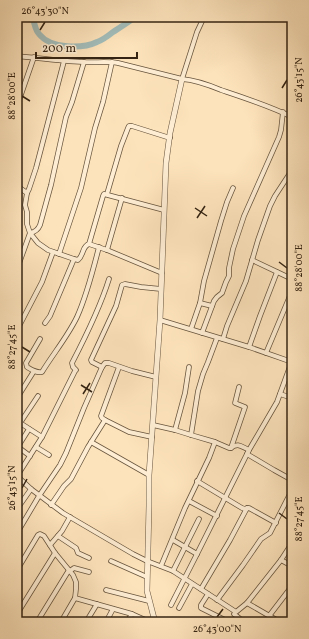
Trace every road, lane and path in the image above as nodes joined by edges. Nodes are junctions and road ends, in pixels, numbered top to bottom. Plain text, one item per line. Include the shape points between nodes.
1 (204, 17) edge
2 (17, 57) edge
3 (34, 58) junction
4 (64, 61) junction
5 (84, 62) junction
6 (112, 62) junction
7 (182, 79) junction
8 (17, 106) edge
9 (283, 112) junction
10 (292, 118) edge
11 (170, 138) junction
12 (292, 170) edge
13 (17, 186) edge
14 (233, 188) dead end
15 (26, 193) junction
16 (107, 194) junction
17 (122, 198) junction
18 (164, 210) junction
19 (30, 233) junction
20 (89, 244) junction
21 (99, 247) junction
22 (108, 250) junction
23 (53, 252) junction
24 (59, 254) junction
25 (17, 255) edge
26 (22, 257) junction
27 (74, 259) junction
28 (252, 260) junction
29 (17, 269) edge
30 (277, 272) junction
31 (162, 273) junction
32 (109, 279) dead end
33 (292, 279) edge
34 (161, 289) junction
35 (292, 291) edge
36 (200, 302) junction
37 (212, 306) junction
38 (160, 320) junction
39 (45, 323) dead end
40 (191, 329) junction
41 (17, 330) edge
42 (202, 333) junction
43 (217, 338) junction
44 (40, 339) dead end
45 (223, 339) junction
46 (249, 347) junction
47 (266, 354) junction
48 (292, 362) edge
49 (102, 367) junction
50 (119, 367) junction
51 (189, 367) dead end
52 (34, 371) junction
53 (156, 377) junction
54 (239, 387) dead end
55 (280, 394) junction
56 (38, 396) dead end
57 (17, 398) edge
58 (292, 398) edge
59 (105, 420) junction
60 (18, 422) edge
61 (153, 425) junction
62 (29, 429) junction
63 (176, 430) junction
64 (191, 435) junction
65 (152, 436) junction
66 (42, 437) junction
67 (91, 442) junction
68 (215, 442) junction
69 (36, 447) junction
70 (17, 448) edge
71 (231, 448) junction
72 (248, 452) junction
73 (49, 455) dead end
74 (30, 456) junction
75 (149, 475) junction
76 (17, 476) edge
77 (292, 480) edge
78 (197, 481) junction
79 (31, 489) junction
80 (292, 490) edge
81 (39, 496) junction
82 (226, 498) junction
83 (189, 501) junction
84 (51, 505) junction
85 (18, 506) edge
86 (248, 508) junction
87 (217, 516) junction
88 (70, 517) junction
89 (199, 519) dead end
90 (276, 523) junction
91 (17, 533) edge
92 (58, 536) junction
93 (173, 540) junction
94 (292, 543) edge
95 (50, 545) junction
96 (184, 547) junction
97 (55, 553) junction
98 (197, 554) junction
99 (89, 558) dead end
100 (281, 560) junction
101 (111, 561) dead end
102 (147, 561) junction
103 (161, 566) junction
104 (292, 566) edge
105 (17, 570) edge
106 (70, 571) junction
107 (173, 571) junction
108 (89, 572) dead end
109 (147, 577) junction
110 (185, 579) junction
111 (192, 584) junction
112 (292, 586) edge
113 (201, 589) junction
114 (106, 590) dead end
115 (208, 594) junction
116 (74, 598) junction
117 (217, 600) junction
118 (149, 601) junction
119 (247, 603) junction
120 (97, 604) junction
121 (171, 604) dead end
122 (179, 608) dead end
123 (113, 609) junction
124 (235, 613) junction
125 (17, 614) edge
126 (132, 614) junction
127 (270, 616) junction
128 (37, 622) edge
129 (61, 622) edge
130 (86, 622) edge
131 (106, 622) edge
132 (127, 622) edge
133 (150, 622) edge
134 (155, 622) edge
135 (228, 622) edge
136 (244, 622) edge
137 (280, 622) edge

1 - 7 street
2 - 3 street
3 - 4 street
3 - 8 street
4 - 5 street
4 - 15 street via 36,168
5 - 6 street
5 - 19 street via 66,117 40,225 37,230
6 - 7 street
6 - 24 street via 81,188
7 - 9 street via 208,85
7 - 11 street
9 - 10 street
9 - 37 street via 279,137 242,223 222,293 216,297
11 - 16 street via 129,126
11 - 18 street
12 - 28 street via 275,196
13 - 15 street
14 - 36 street via 221,221
15 - 19 street via 25,205
16 - 17 street
16 - 20 street via 103,196
17 - 18 street
17 - 22 street
18 - 31 street
19 - 23 street via 38,243
19 - 26 street
20 - 21 street
20 - 27 street via 80,259
21 - 22 street
21 - 52 street via 83,303 74,322 42,372
22 - 31 street
23 - 24 street
23 - 41 street via 42,282
24 - 27 street
25 - 26 street
26 - 29 street
27 - 39 street
28 - 30 street
28 - 45 street via 244,288
30 - 33 street
30 - 46 street
31 - 34 street
32 - 66 street via 89,330 72,363 76,370
34 - 38 street
34 - 49 street via 122,285 116,306 91,360
35 - 47 street
36 - 37 street
36 - 40 street
37 - 42 street
38 - 40 street
38 - 53 street
40 - 42 street
42 - 43 street
43 - 45 street
43 - 64 street via 198,391
44 - 52 street via 26,363 27,367
45 - 46 street
46 - 47 street
47 - 48 street
48 - 55 street
49 - 50 street via 105,363
49 - 81 street via 66,453
50 - 53 street
50 - 59 street via 101,416
51 - 63 street
52 - 57 street
53 - 61 street
54 - 71 street via 235,403 245,408
55 - 58 street
55 - 72 street
56 - 60 street
59 - 65 street via 129,432
59 - 67 street
60 - 62 street
61 - 63 street
61 - 65 street
62 - 66 street
62 - 70 street
63 - 64 street
64 - 68 street
65 - 75 street
66 - 69 street
67 - 75 street
67 - 84 street via 71,479
68 - 71 street
68 - 78 street
69 - 73 street
69 - 74 street
70 - 74 street
71 - 72 street via 238,445
72 - 77 street
72 - 82 street
74 - 76 street
75 - 102 street
76 - 79 street
78 - 82 street
78 - 83 street
79 - 81 street
79 - 85 street
80 - 90 street
81 - 84 street
81 - 91 street
82 - 86 street via 242,508
82 - 87 street
83 - 87 street
83 - 93 street
84 - 88 street
86 - 90 street
86 - 113 street
87 - 98 street
88 - 92 street
88 - 102 street
89 - 96 street
90 - 117 street via 270,533 261,539
92 - 95 street
92 - 99 street via 76,548 78,553
93 - 96 street
93 - 103 street
94 - 100 street
95 - 97 street
95 - 105 street via 44,536 38,535
96 - 98 street
96 - 107 street
97 - 106 street
97 - 125 street
98 - 110 street
100 - 104 street
100 - 119 street
101 - 109 street
102 - 103 street
102 - 109 street
103 - 107 street
106 - 108 street via 74,568
106 - 116 street via 76,582
106 - 128 street
107 - 110 street
109 - 118 street
110 - 111 street
110 - 121 street
111 - 113 street
111 - 122 street
112 - 127 street
113 - 115 street
114 - 118 street
115 - 117 street
115 - 135 street via 201,608
116 - 120 street
116 - 129 street
117 - 124 street
118 - 134 street
119 - 124 street
119 - 127 street
120 - 123 street
120 - 130 street
123 - 126 street
123 - 131 street
124 - 135 street
124 - 136 street
126 - 132 street
126 - 133 street
127 - 137 street

